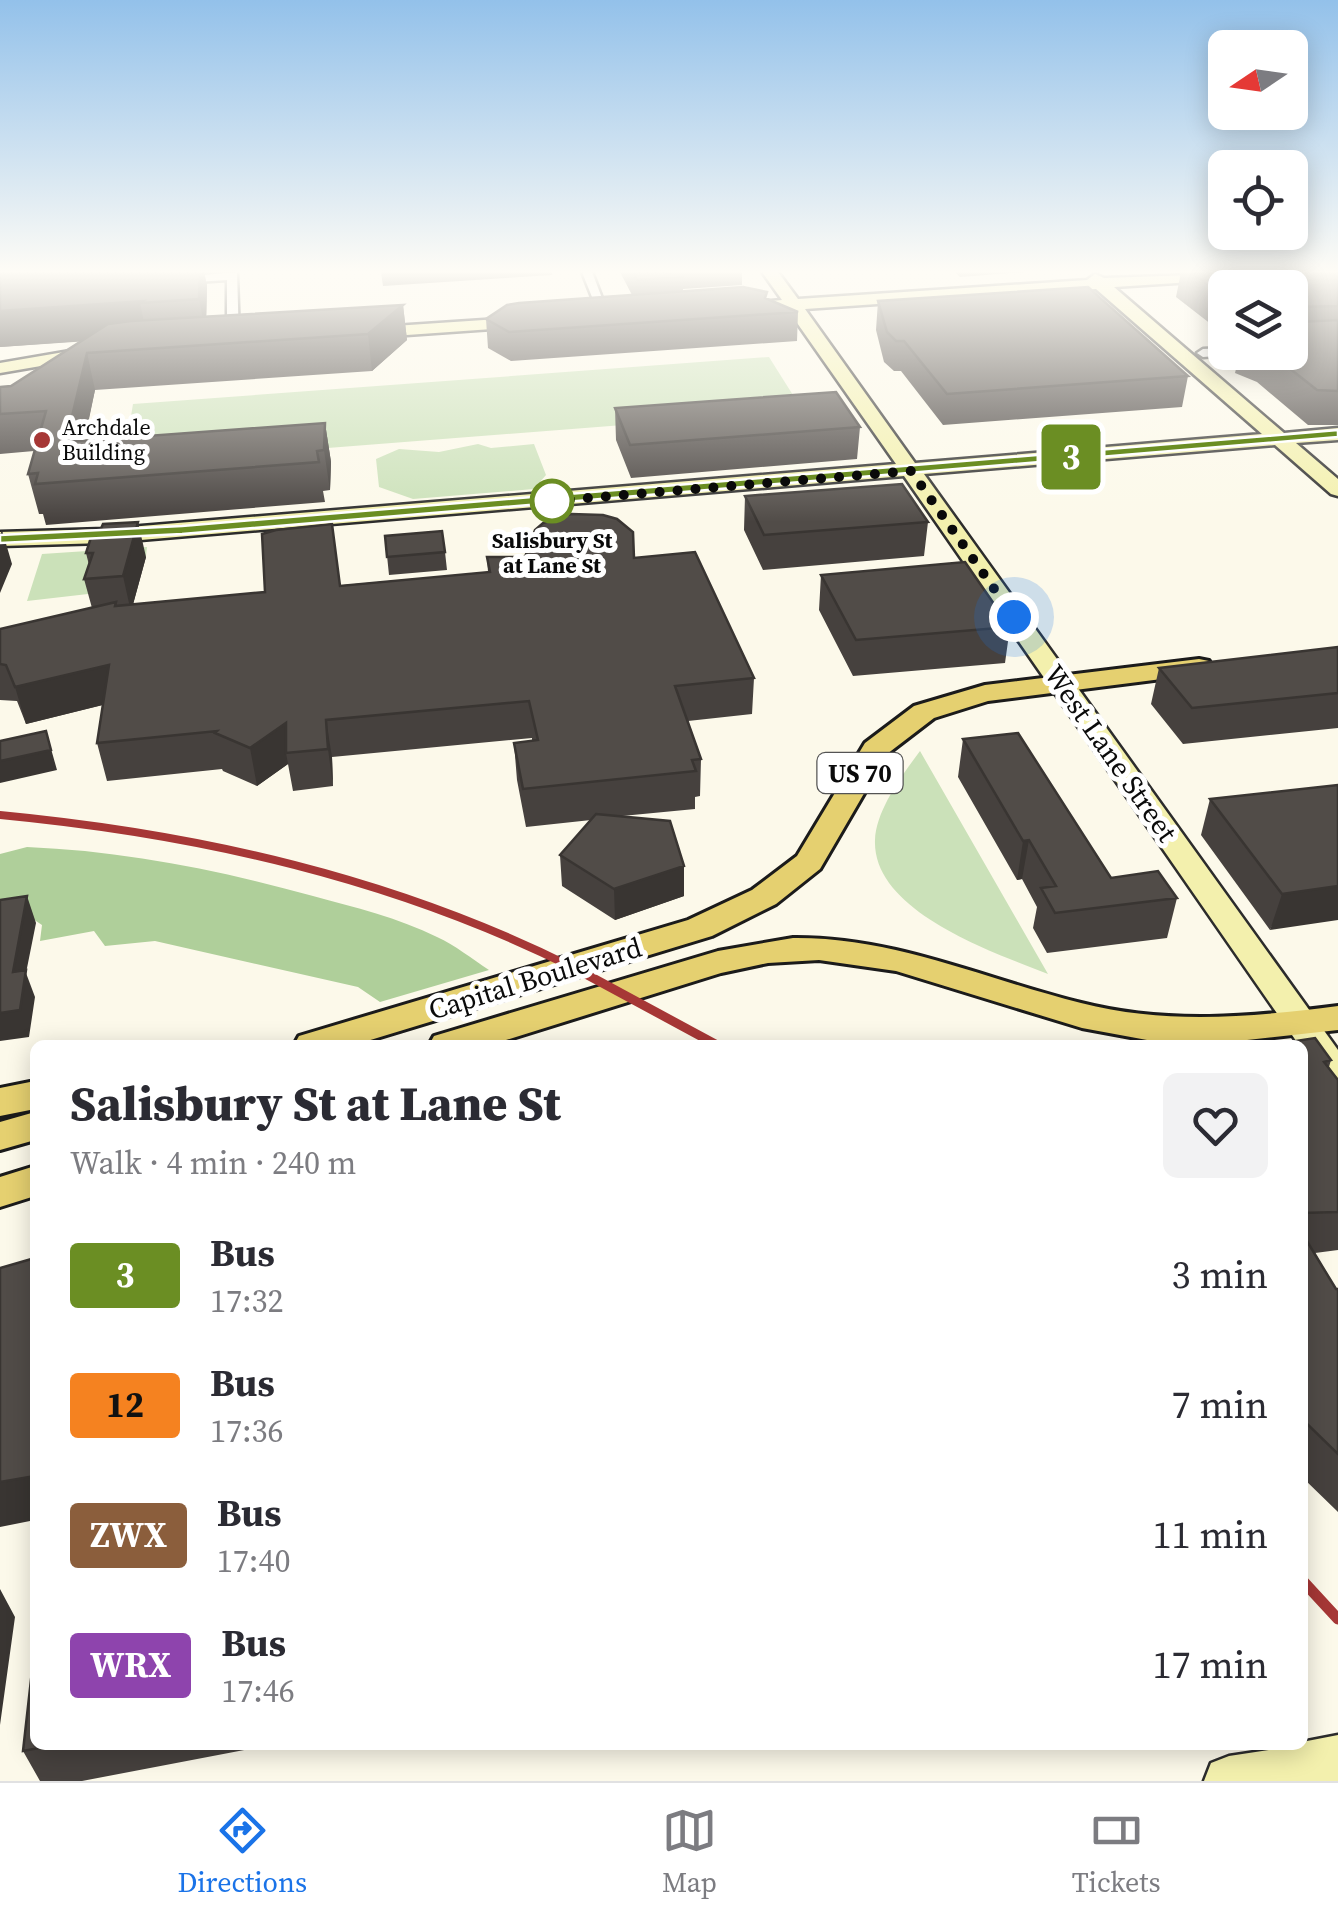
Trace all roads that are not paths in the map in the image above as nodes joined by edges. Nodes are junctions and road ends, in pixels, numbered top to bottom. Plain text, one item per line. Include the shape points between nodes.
1 (84, 355) edge
2 (828, 355) edge
3 (1202, 355) edge
4 (1195, 356) joint
5 (0, 368) edge
6 (1338, 434) edge
7 (1279, 439) junction
8 (911, 471) junction
9 (1338, 490) edge
10 (0, 539) edge
11 (1228, 664) edge
12 (1060, 682) junction
13 (1338, 1018) edge
14 (1302, 1023) junction
15 (326, 1040) edge
16 (463, 1040) edge
17 (1322, 1064) edge
18 (30, 1096) edge
19 (0, 1102) edge
20 (30, 1127) edge
21 (0, 1136) edge
22 (30, 1183) edge
23 (0, 1192) edge
24 (1338, 1760) edge
25 (1251, 1779) edge

1 - 5 main road
2 - 8 main road, West Lane Street
3 - 4 street
4 - 7 main road
6 - 7 main road
7 - 8 main road
7 - 9 main road
8 - 10 main road via 116,536
8 - 12 main road, West Lane Street
11 - 12 main road, US 70
12 - 14 main road, West Lane Street
12 - 15 main road, Capital Boulevard / US 70 via 970,697 924,712 896,730 875,749 808,862 764,897 700,928
13 - 14 main road, Capital Boulevard
14 - 16 main road, Capital Boulevard via 1180,1032 1119,1024 928,965 819,949 712,963
14 - 17 main road, West Lane Street
18 - 19 main road
20 - 21 main road
22 - 23 main road
24 - 25 main road

